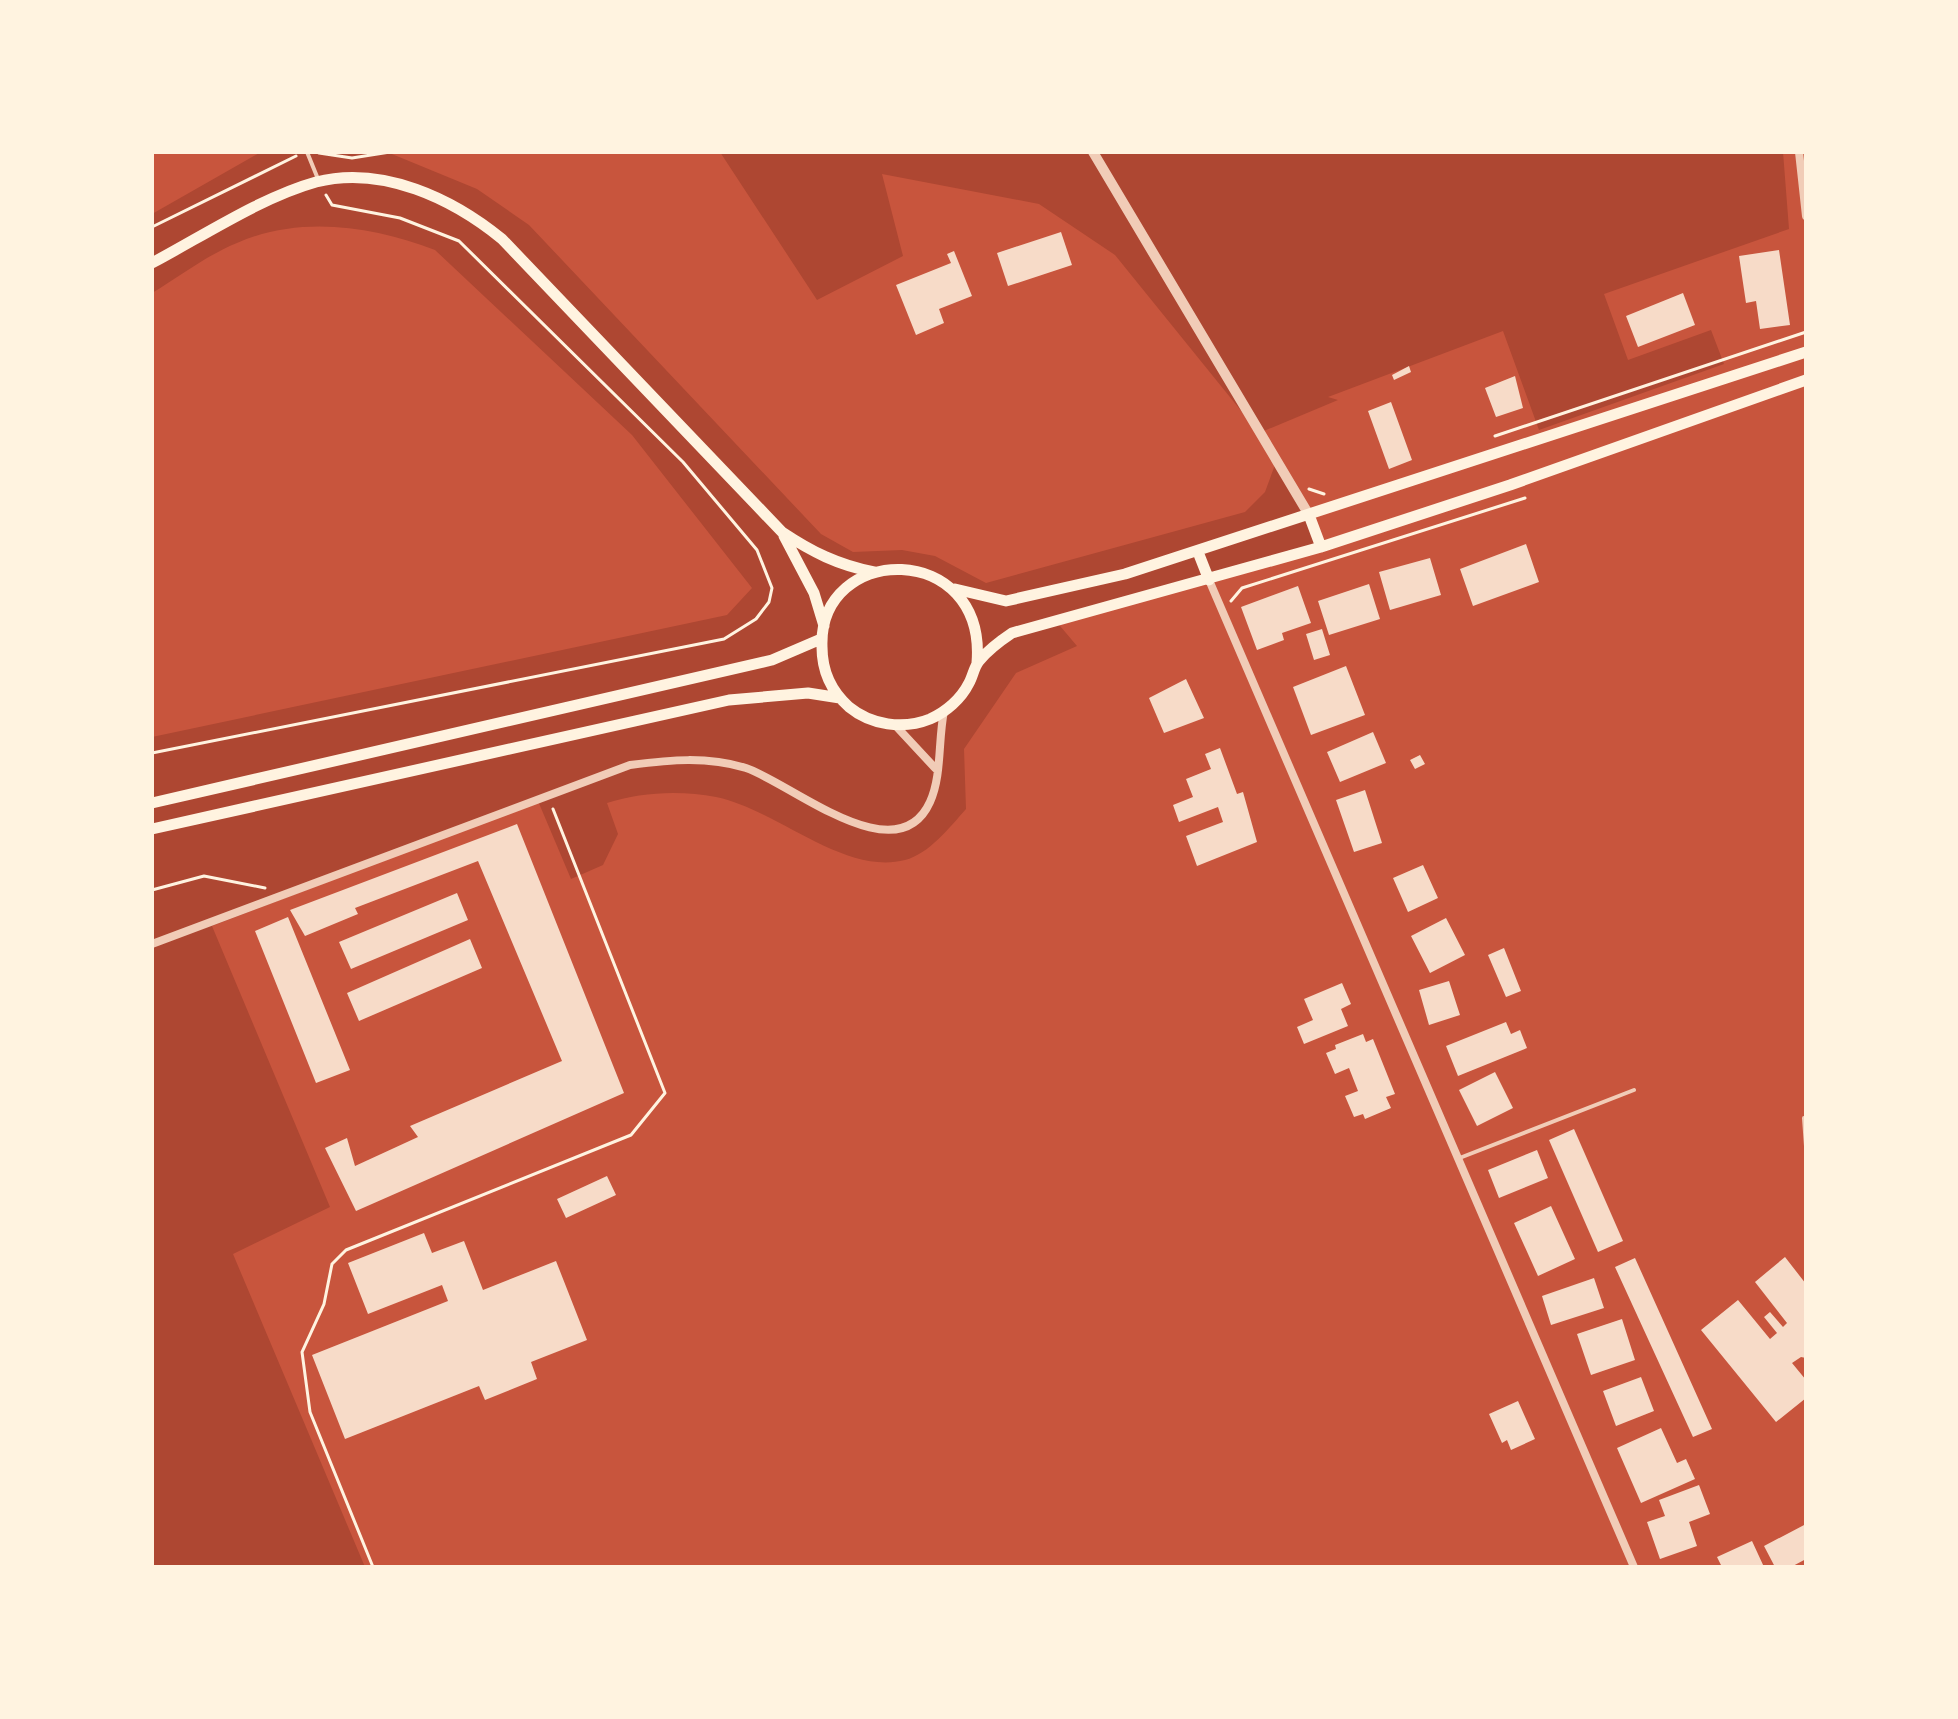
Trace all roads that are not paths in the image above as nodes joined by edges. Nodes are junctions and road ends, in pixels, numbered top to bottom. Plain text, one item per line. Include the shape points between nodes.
1 (308, 152) edge
2 (1093, 152) edge
3 (1799, 152) edge
4 (318, 182) junction
5 (1806, 216) edge
6 (152, 263) edge
7 (1806, 352) edge
8 (1806, 380) edge
9 (1309, 515) junction
10 (782, 532) junction
11 (1321, 547) junction
12 (1198, 552) junction
13 (874, 572) junction
14 (1209, 580) junction
15 (953, 588) junction
16 (824, 626) junction
17 (821, 639) junction
18 (977, 663) junction
19 (840, 698) junction
20 (944, 711) junction
21 (895, 725) junction
22 (935, 768) junction
23 (152, 803) edge
24 (152, 829) edge
25 (152, 944) edge
26 (1634, 1090) dead end
27 (1804, 1118) edge
28 (1806, 1146) edge
29 (1457, 1159) junction
30 (1634, 1567) edge

1 - 4 lane
2 - 9 street
3 - 5 street
4 - 6 main road via 286,193
4 - 10 main road via 350,179 426,191 474,216 534,270
7 - 9 main road
8 - 11 main road
9 - 11 main road
9 - 12 main road
10 - 13 main road via 814,554
10 - 16 main road via 814,593
11 - 14 main road
12 - 14 main road
12 - 15 main road via 1006,601
13 - 15 main road via 916,570
13 - 16 main road via 842,593
14 - 18 main road via 1027,628 996,644
14 - 29 street
15 - 18 main road via 975,623
16 - 17 main road
17 - 19 main road via 825,670
17 - 23 main road via 772,660
18 - 20 main road via 965,690
19 - 21 main road via 865,717
19 - 24 main road via 808,693 729,700
20 - 21 main road
20 - 22 street
21 - 22 street
22 - 25 street via 929,804 919,817 890,831 861,827 749,769 716,760 630,765
26 - 29 lane
27 - 28 lane
29 - 30 street

